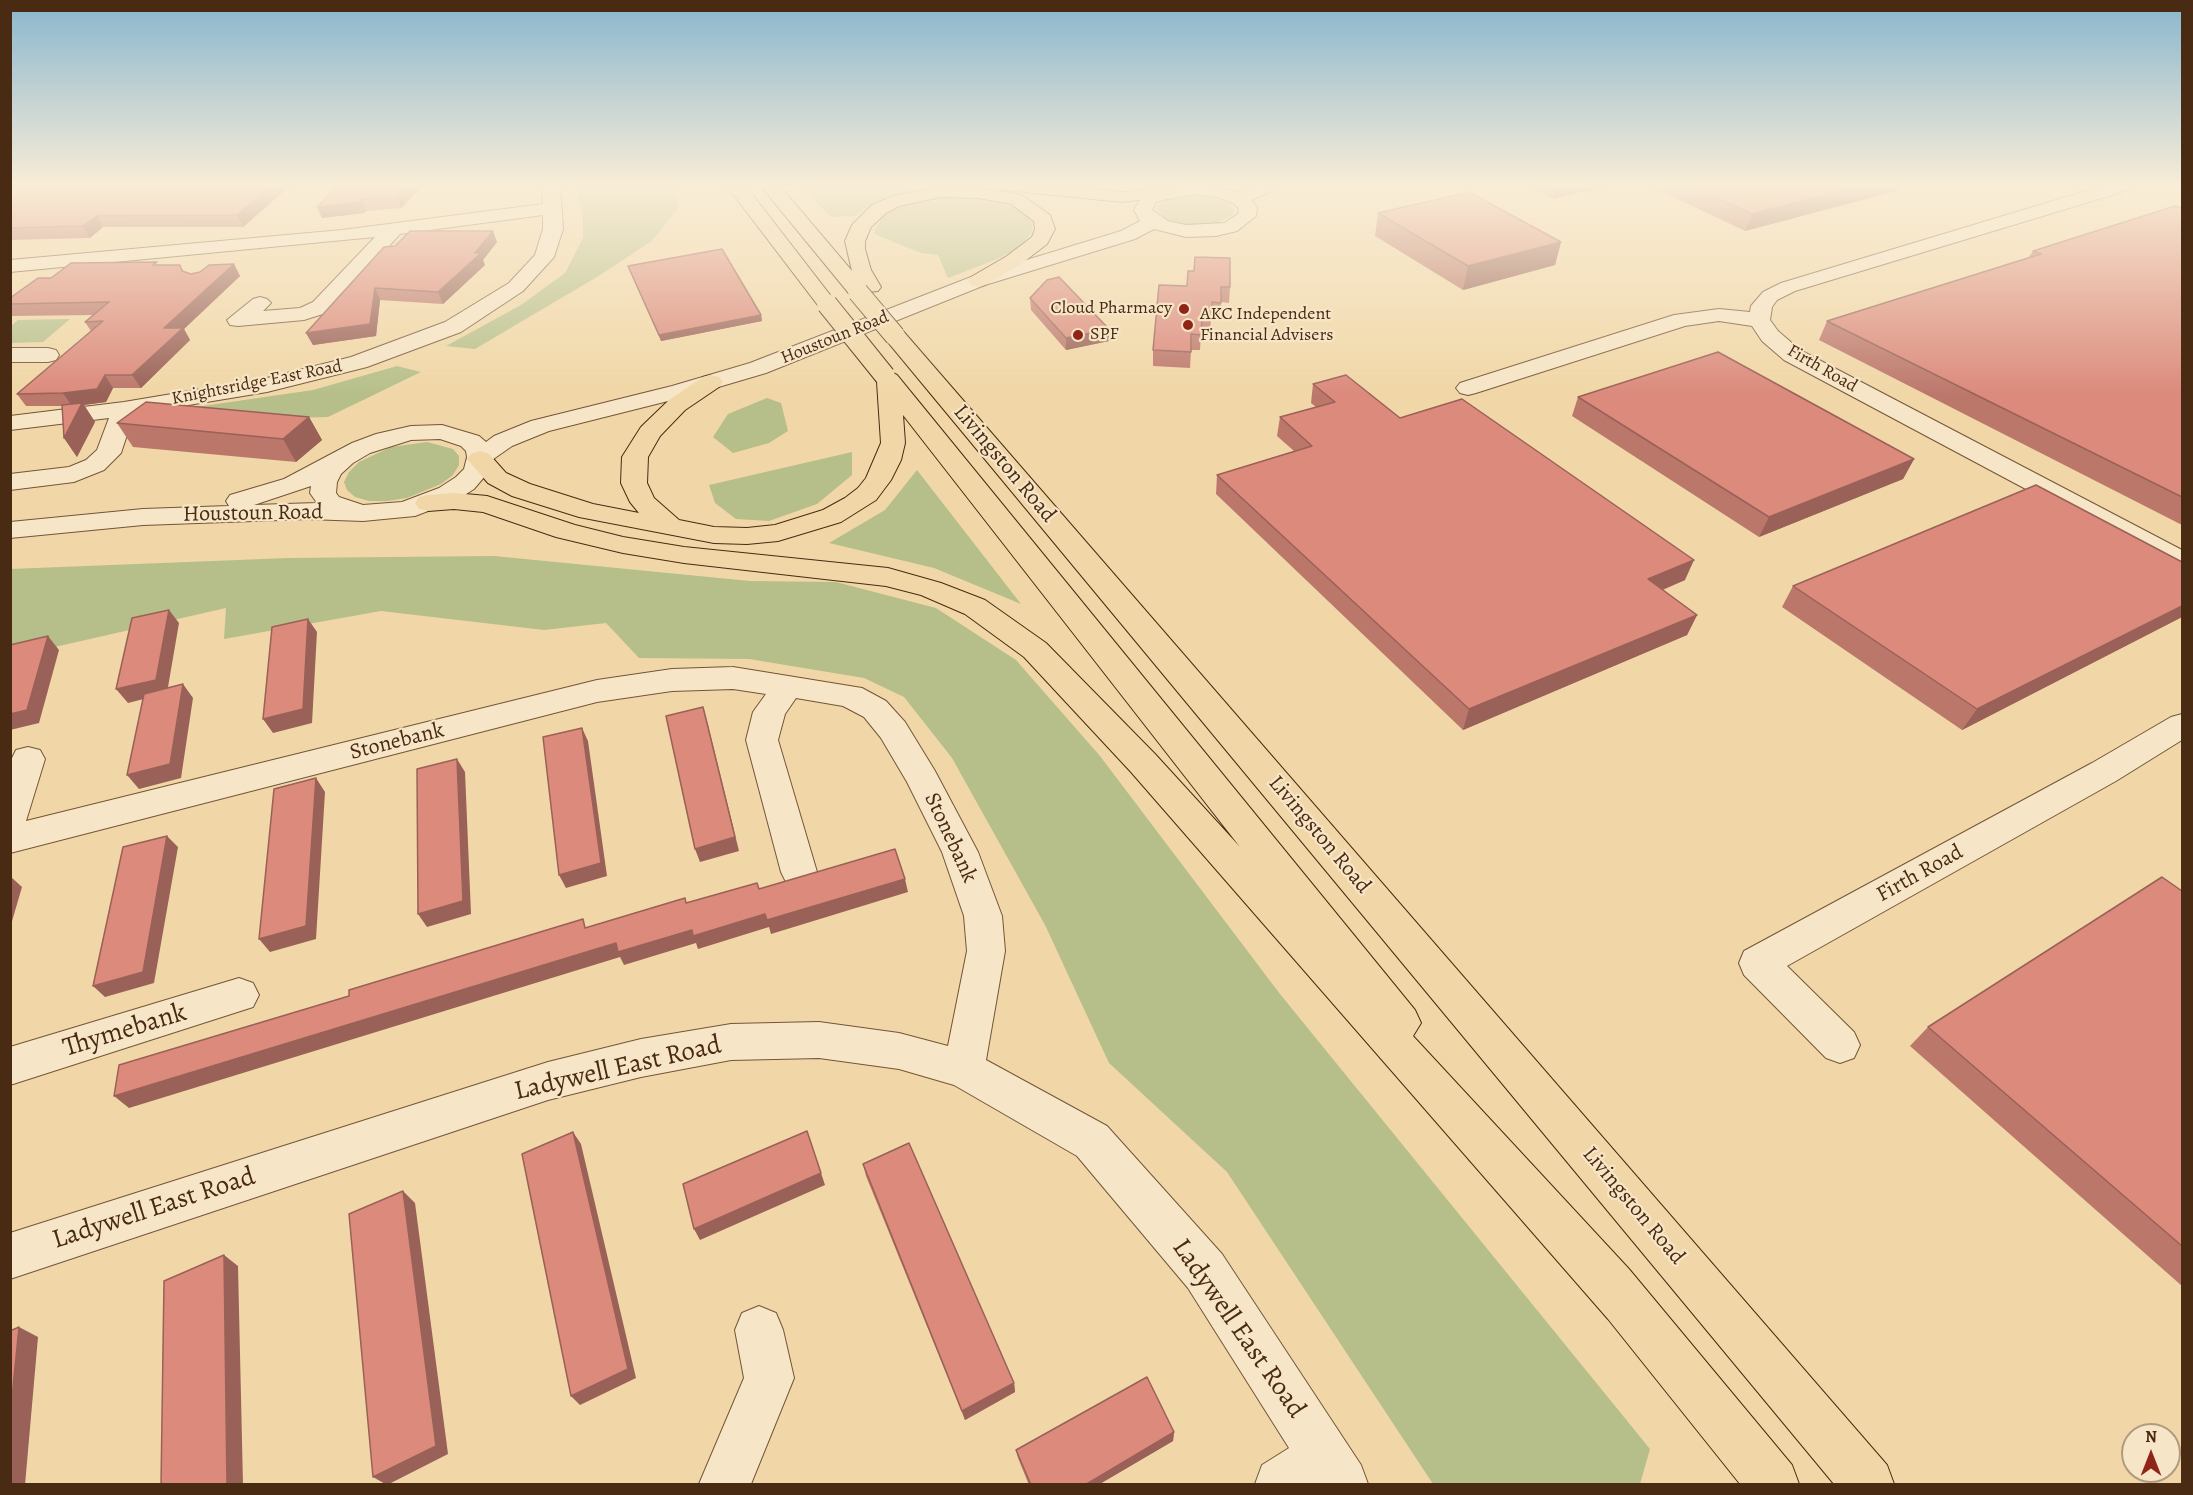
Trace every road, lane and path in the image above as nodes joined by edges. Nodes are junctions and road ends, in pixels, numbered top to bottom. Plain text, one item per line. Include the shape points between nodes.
1 (32, 255) edge
2 (143, 255) edge
3 (226, 255) edge
4 (370, 255) edge
5 (543, 255) edge
6 (789, 255) edge
7 (832, 255) edge
8 (858, 255) edge
9 (1021, 255) edge
10 (1059, 255) edge
11 (1895, 255) edge
12 (66, 262) junction
13 (15, 266) edge
14 (212, 267) edge
15 (978, 281) junction
16 (40, 282) edge
17 (864, 290) junction
18 (260, 303) dead end
19 (1759, 320) junction
20 (10, 355) edge
21 (48, 355) dead end
22 (897, 364) junction
23 (711, 382) junction
24 (1468, 388) dead end
25 (124, 409) junction
26 (606, 409) junction
27 (10, 423) edge
28 (442, 432) junction
29 (344, 458) junction
30 (480, 458) junction
31 (10, 482) edge
32 (428, 503) junction
33 (363, 513) junction
34 (143, 517) junction
35 (671, 527) junction
36 (10, 530) edge
37 (2182, 561) edge
38 (788, 686) junction
39 (2182, 725) edge
40 (28, 759) dead end
41 (10, 818) edge
42 (10, 839) edge
43 (799, 873) dead end
44 (239, 995) dead end
45 (1840, 1045) dead end
46 (10, 1066) edge
47 (964, 1069) junction
48 (10, 1256) edge
49 (1625, 1302) junction
50 (759, 1330) dead end
51 (1333, 1470) edge
52 (725, 1485) edge
53 (1281, 1485) edge
54 (1773, 1485) edge
55 (1868, 1485) edge

1 - 13 street
2 - 12 street
3 - 14 street
4 - 18 street via 321,308 304,314 238,320
5 - 25 street, Knightsridge East Road via 516,287 453,327 359,362 267,385
6 - 22 main road, Livingston Road, bridge via 827,304
7 - 17 main road, Livingston Road
8 - 17 main road
9 - 15 main road
10 - 15 street, Houstoun Road
11 - 19 street via 1788,287 1770,296 1762,306
12 - 13 street
12 - 16 street
15 - 23 street, Houstoun Road via 789,356
17 - 22 main road, Livingston Road, bridge
19 - 24 street via 1719,315 1682,320
19 - 37 street, Firth Road via 1792,355
20 - 21 street
22 - 35 main road via 893,443 888,460 878,480 854,504 832,516 778,533 714,535
22 - 49 main road, Livingston Road
22 - 55 main road, Livingston Road
23 - 26 street, Houstoun Road
23 - 35 main road via 677,405 650,432 635,457 634,483 643,502
25 - 27 street, Knightsridge East Road
25 - 31 street via 108,453 95,465 74,474
26 - 28 street, Houstoun Road
26 - 30 street, Houstoun Road via 540,426 503,441
28 - 29 street, Houstoun Road via 385,439
28 - 30 street via 470,441 478,448
29 - 33 street via 331,470 323,493 330,503
29 - 34 street, Houstoun Road via 316,475 274,492
30 - 32 street via 476,471 465,483
30 - 35 main road via 497,478 520,490 588,512
32 - 33 street via 384,513
32 - 49 main road via 487,504 566,531 684,555 888,578 931,589 984,613 1035,650 1143,763
33 - 34 street, Houstoun Road
34 - 36 street, Houstoun Road
38 - 42 street, Stonebank via 733,678 672,680 597,691
38 - 43 street via 769,712 762,740
38 - 47 street, Stonebank via 851,696 875,709 893,730 923,780 960,852 983,916 986,951
39 - 45 street, Firth Road via 1758,963
40 - 41 street
44 - 46 street, Thymebank
47 - 48 street, Ladywell East Road via 899,1051 819,1040 731,1042 641,1058 548,1081
47 - 51 street, Ladywell East Road via 1092,1141 1205,1271
49 - 54 main road, Livingston Road
50 - 52 street via 769,1378
51 - 53 street

